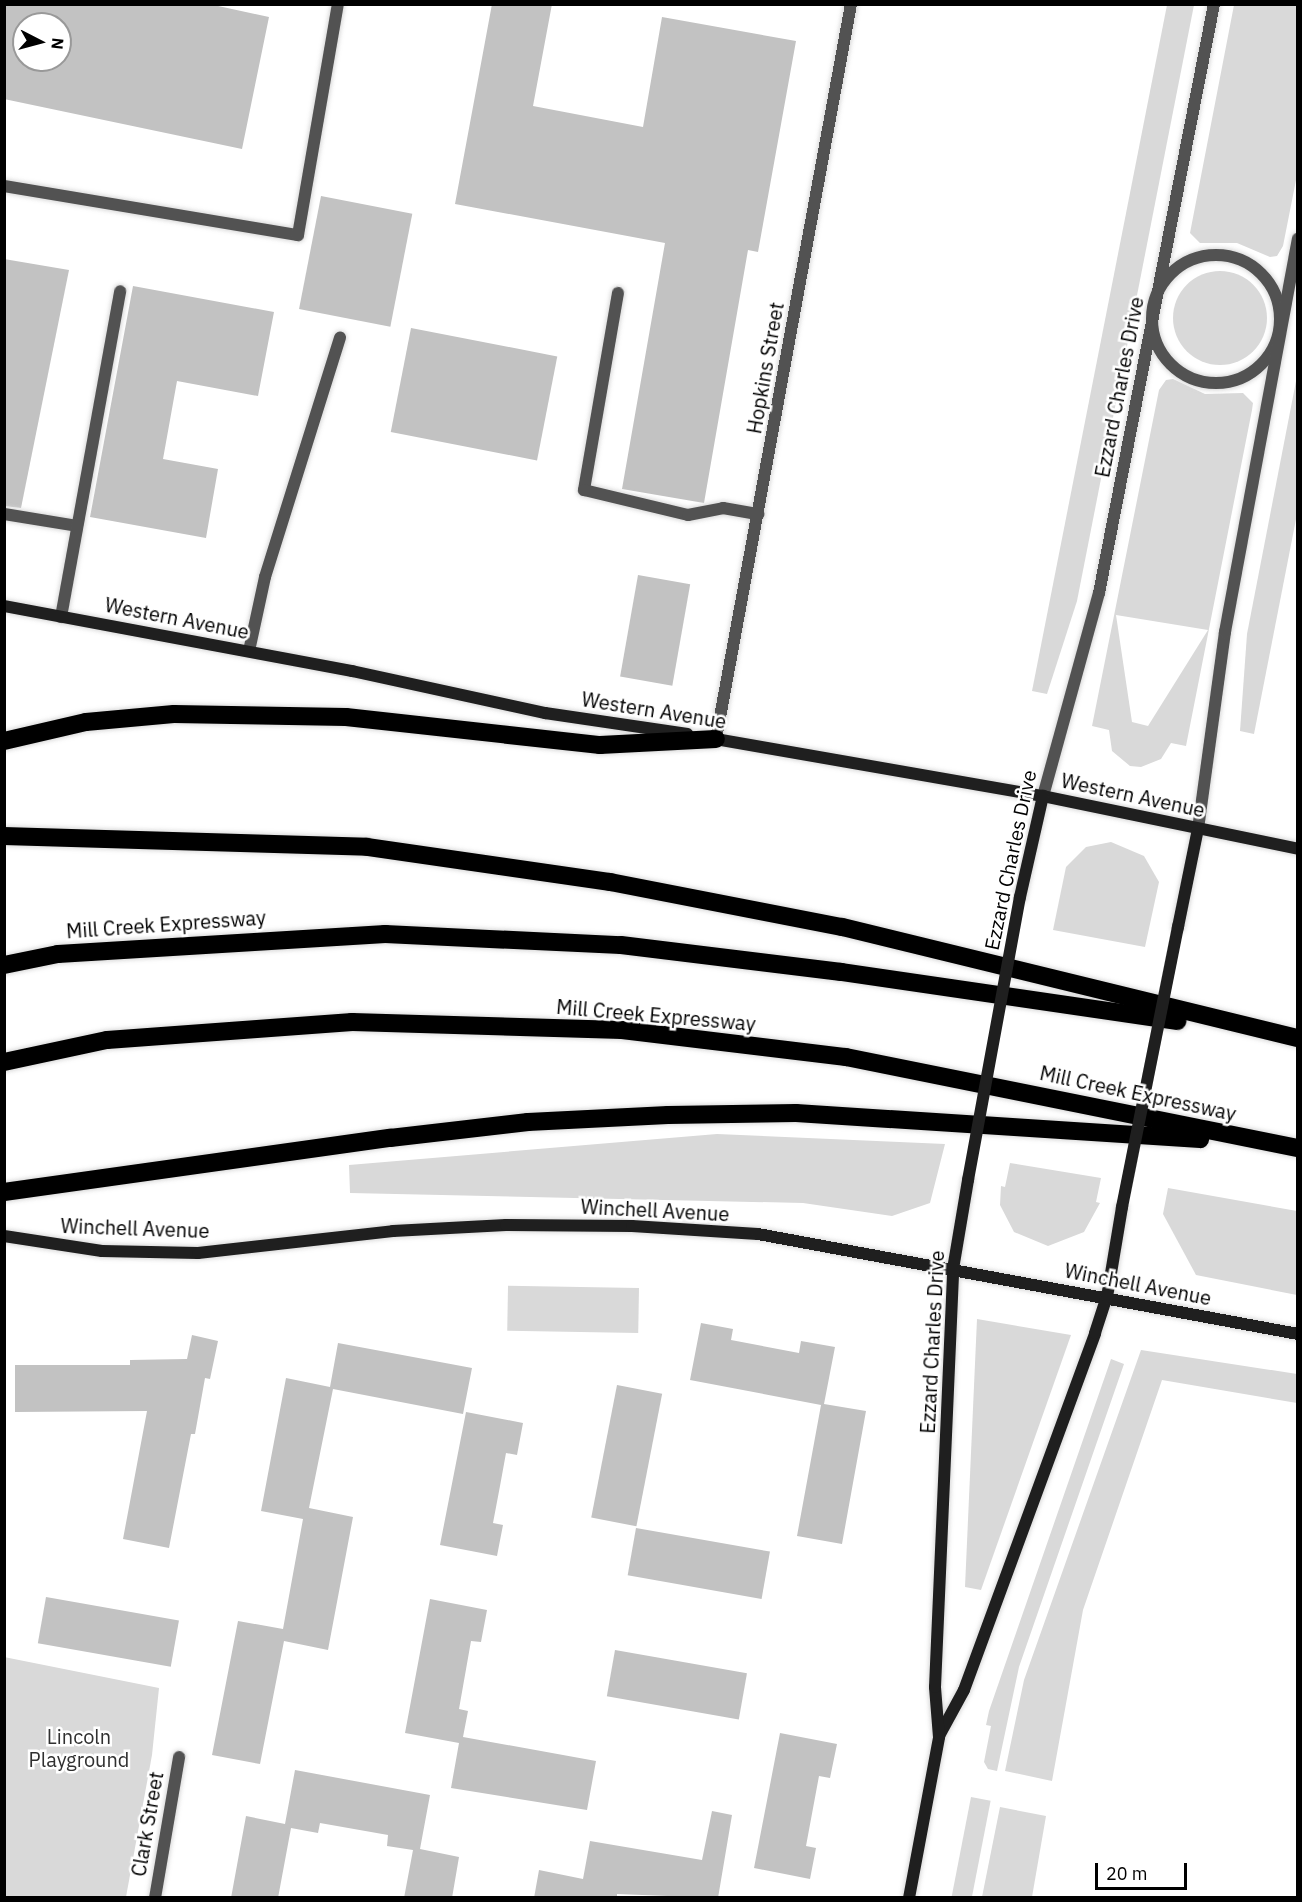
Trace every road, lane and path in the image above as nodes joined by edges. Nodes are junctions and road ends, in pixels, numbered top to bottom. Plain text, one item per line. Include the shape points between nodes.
1 (338, 4) edge
2 (851, 4) edge
3 (1214, 4) edge
4 (4, 186) edge
5 (1298, 239) edge
6 (120, 291) dead end
7 (618, 293) dead end
8 (1153, 312) junction
9 (1279, 333) junction
10 (340, 337) dead end
11 (4, 514) edge
12 (758, 514) junction
13 (77, 526) junction
14 (4, 606) edge
15 (61, 616) junction
16 (249, 651) junction
17 (716, 739) junction
18 (4, 741) edge
19 (1043, 796) junction
20 (1198, 829) junction
21 (4, 836) edge
22 (1298, 849) edge
23 (4, 965) edge
24 (1298, 1039) edge
25 (4, 1062) edge
26 (1266, 1143) junction
27 (1298, 1148) edge
28 (4, 1192) edge
29 (4, 1236) edge
30 (953, 1269) junction
31 (1107, 1297) junction
32 (1298, 1334) edge
33 (939, 1737) junction
34 (179, 1757) dead end
35 (155, 1898) edge
36 (909, 1898) edge

1 - 4 street via 298,234
2 - 12 street, Hopkins Street
3 - 8 street, Ezzard Charles Drive
5 - 9 street, Ezzard Charles Drive
6 - 13 street
7 - 12 street via 584,490 688,515 723,508
8 - 9 street via 1155,335 1173,366 1191,378 1209,383 1229,382 1248,375 1265,361
8 - 9 street via 1157,296 1178,268 1208,255 1226,256 1250,264 1265,278 1276,295
8 - 19 street, Ezzard Charles Drive via 1099,592
9 - 20 street, Ezzard Charles Drive via 1225,632
10 - 16 street via 266,578
11 - 13 street
12 - 17 street, Hopkins Street
13 - 15 street
14 - 15 main road, Western Avenue
15 - 16 main road, Western Avenue
16 - 17 main road, Western Avenue via 545,713
17 - 18 highway via 600,745 346,717 174,714 86,722
17 - 19 main road, Western Avenue
19 - 20 main road, Western Avenue
19 - 30 main road, Ezzard Charles Drive, bridge via 1020,897
20 - 22 main road, Western Avenue
20 - 31 main road, Ezzard Charles Drive, bridge
21 - 24 highway via 367,847 610,882 842,927
23 - 24 highway, Mill Creek Expressway via 58,954 385,934 621,945 841,972
25 - 26 highway, Mill Creek Expressway via 106,1041 352,1022 622,1030 846,1057
26 - 27 highway, Mill Creek Expressway
26 - 28 highway via 796,1113 668,1114 482,1127
29 - 30 main road, Winchell Avenue via 102,1251 198,1253 393,1231 506,1225 632,1226 758,1234
30 - 31 main road, Winchell Avenue
30 - 33 main road, Ezzard Charles Drive via 935,1687
31 - 32 main road, Winchell Avenue via 1147,1308
31 - 33 main road, Ezzard Charles Drive via 964,1690
33 - 36 main road, Ezzard Charles Drive
34 - 35 street, Clark Street

